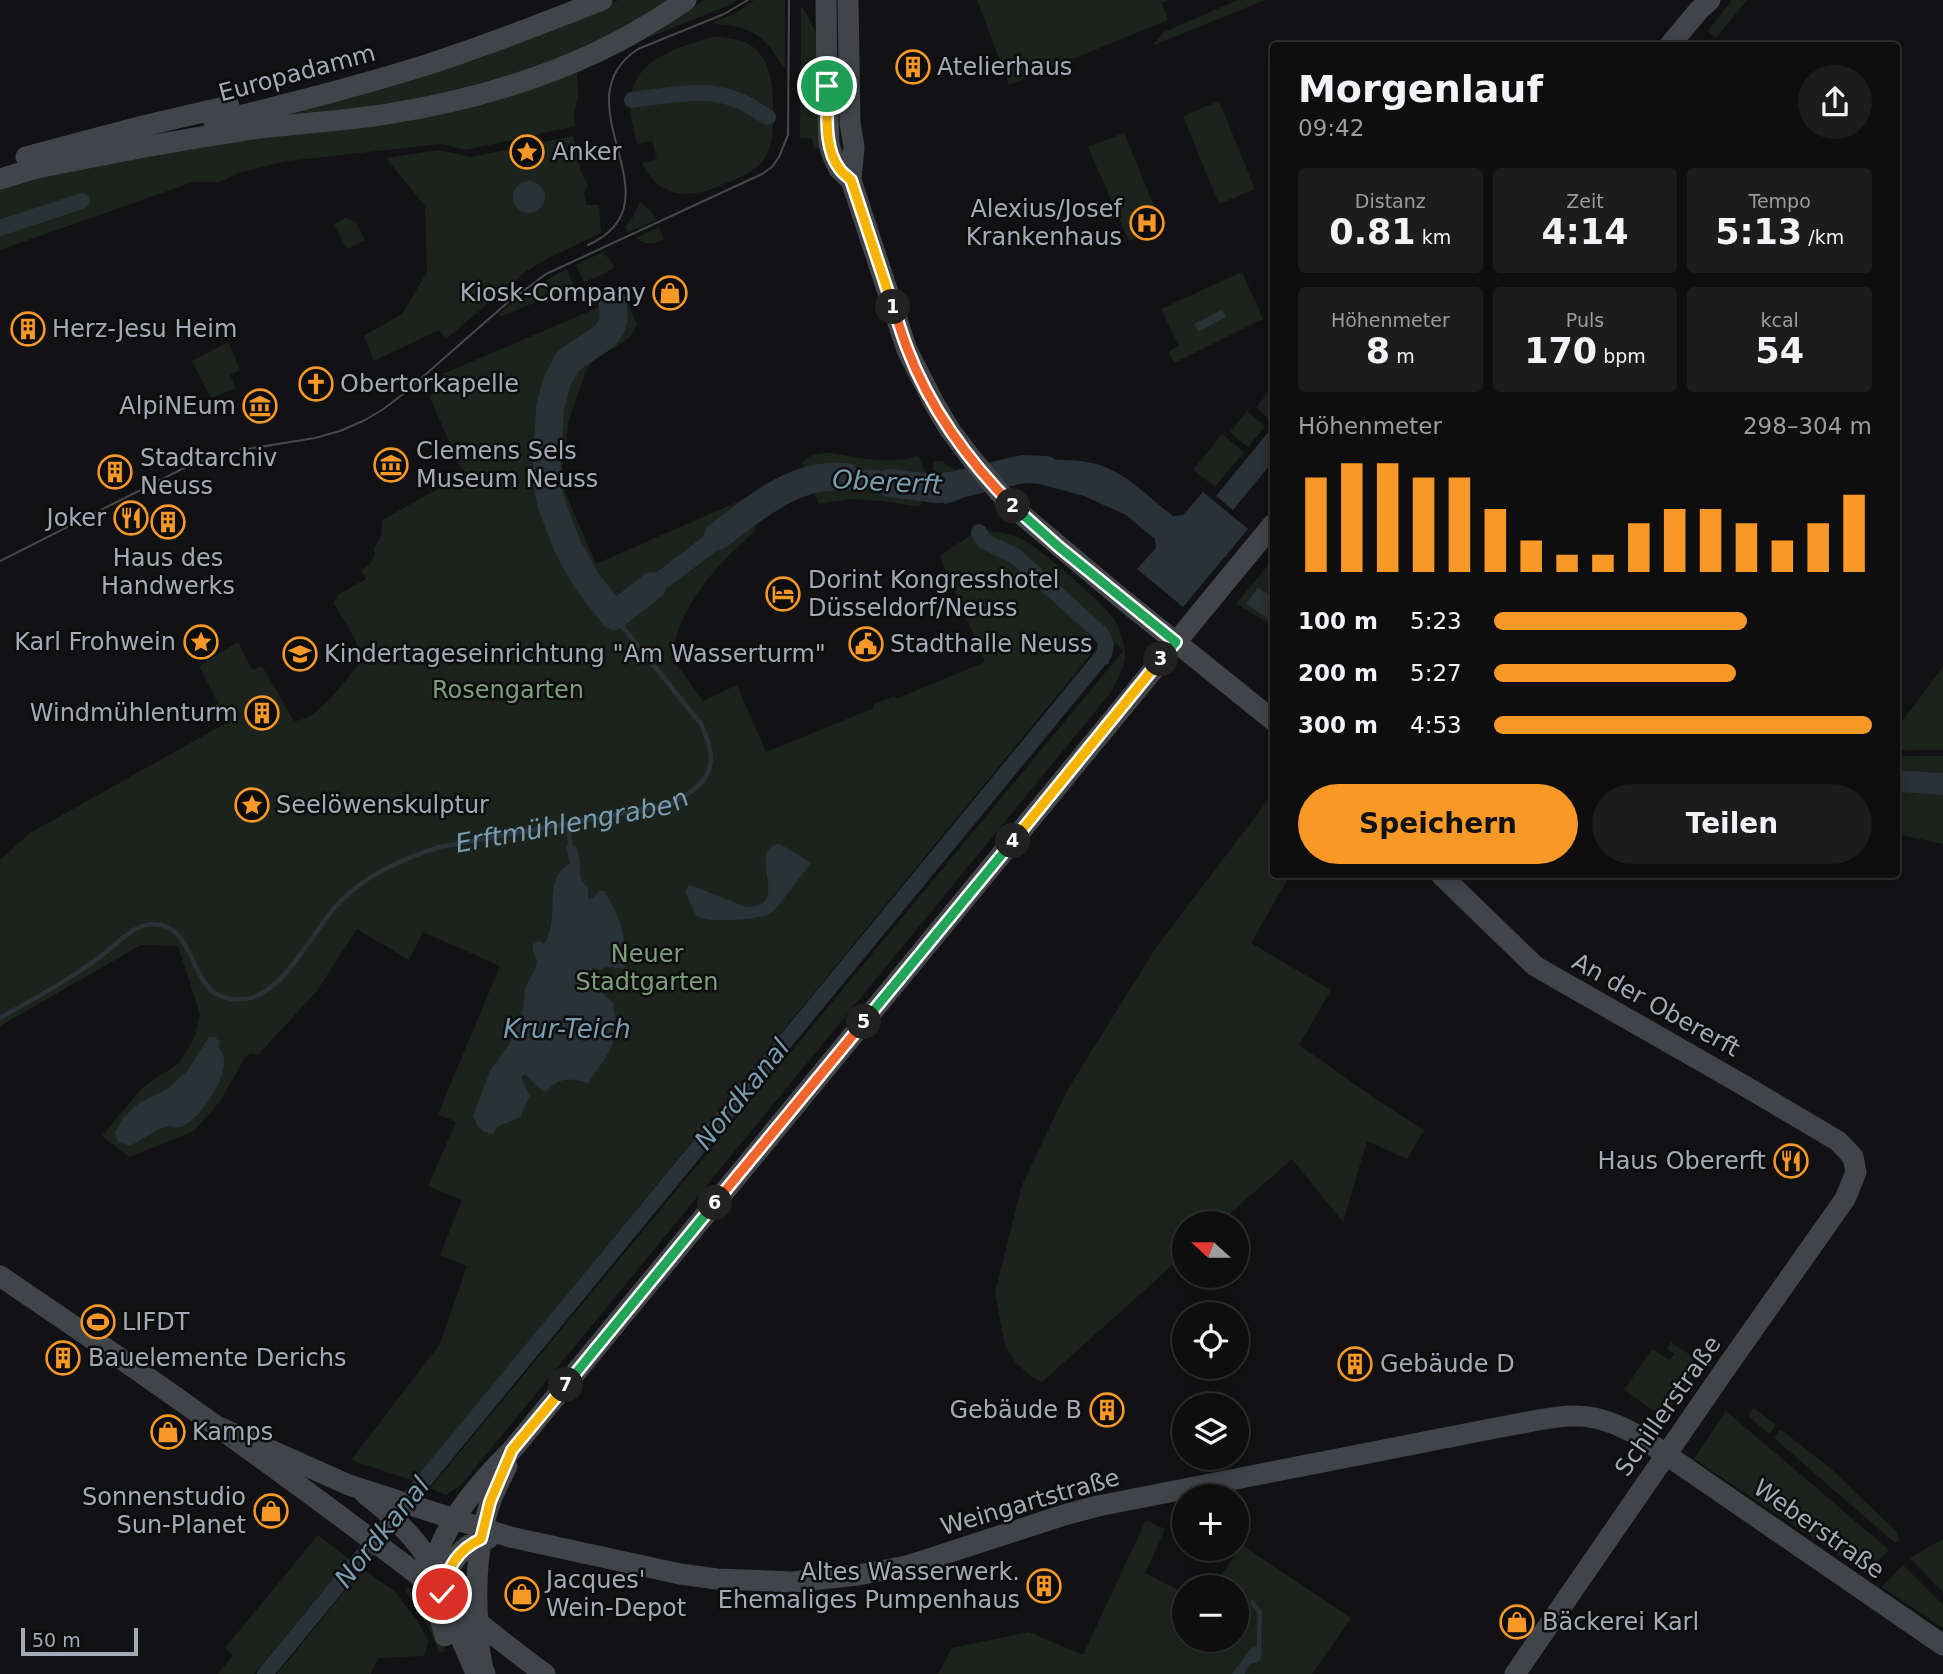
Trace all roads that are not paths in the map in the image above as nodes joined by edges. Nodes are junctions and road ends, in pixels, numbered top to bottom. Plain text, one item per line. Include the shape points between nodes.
1 (571, 0) edge
2 (602, 0) edge
3 (686, 0) edge
4 (809, 0) edge
5 (827, 0) edge
6 (848, 0) edge
7 (1704, 3) edge
8 (827, 34) junction
9 (1672, 42) edge
10 (0, 164) edge
11 (37, 168) junction
12 (0, 179) edge
13 (851, 180) junction
14 (1270, 528) edge
15 (1176, 642) junction
16 (1270, 719) edge
17 (1444, 878) edge
18 (1854, 1164) joint
19 (0, 1276) edge
20 (222, 1428) junction
21 (512, 1450) junction
22 (1666, 1455) junction
23 (358, 1505) junction
24 (456, 1538) junction
25 (389, 1543) junction
26 (437, 1592) junction
27 (478, 1622) junction
28 (445, 1636) junction
29 (1943, 1645) edge
30 (474, 1673) edge
31 (545, 1674) edge
32 (1515, 1674) edge

1 - 10 main road, Europadamm via 426,52 306,87
2 - 11 main road, Europadamm via 427,65
3 - 11 main road via 593,54 453,102 391,114 243,130
4 - 8 main road
5 - 8 main road
6 - 13 main road via 854,147
7 - 9 main road
8 - 13 main road via 829,144 839,169
11 - 12 main road, Europadamm
13 - 15 main road via 912,360 950,430 1021,514
14 - 15 main road
15 - 16 main road
15 - 21 main road
17 - 18 main road, An der Obererft via 1535,966 1838,1141
18 - 22 main road, Schillerstraße via 1856,1172 1845,1199
19 - 20 main road
20 - 23 main road
20 - 23 main road via 329,1508
21 - 24 main road via 491,1473
21 - 24 main road via 490,1502
22 - 24 main road, Weingartstraße via 1622,1426 1600,1418 1550,1418 1098,1506 907,1566 793,1582 680,1574 510,1537
22 - 29 main road, Weberstraße
22 - 32 main road, Schillerstraße
23 - 24 main road via 417,1508
23 - 25 main road
23 - 25 main road
24 - 25 main road via 404,1547
24 - 26 main road
24 - 26 main road
24 - 27 main road via 475,1596
24 - 27 main road via 459,1588
25 - 26 main road
25 - 28 main road
26 - 27 main road
26 - 28 main road
26 - 30 main road
27 - 30 main road
27 - 31 main road
28 - 30 main road

